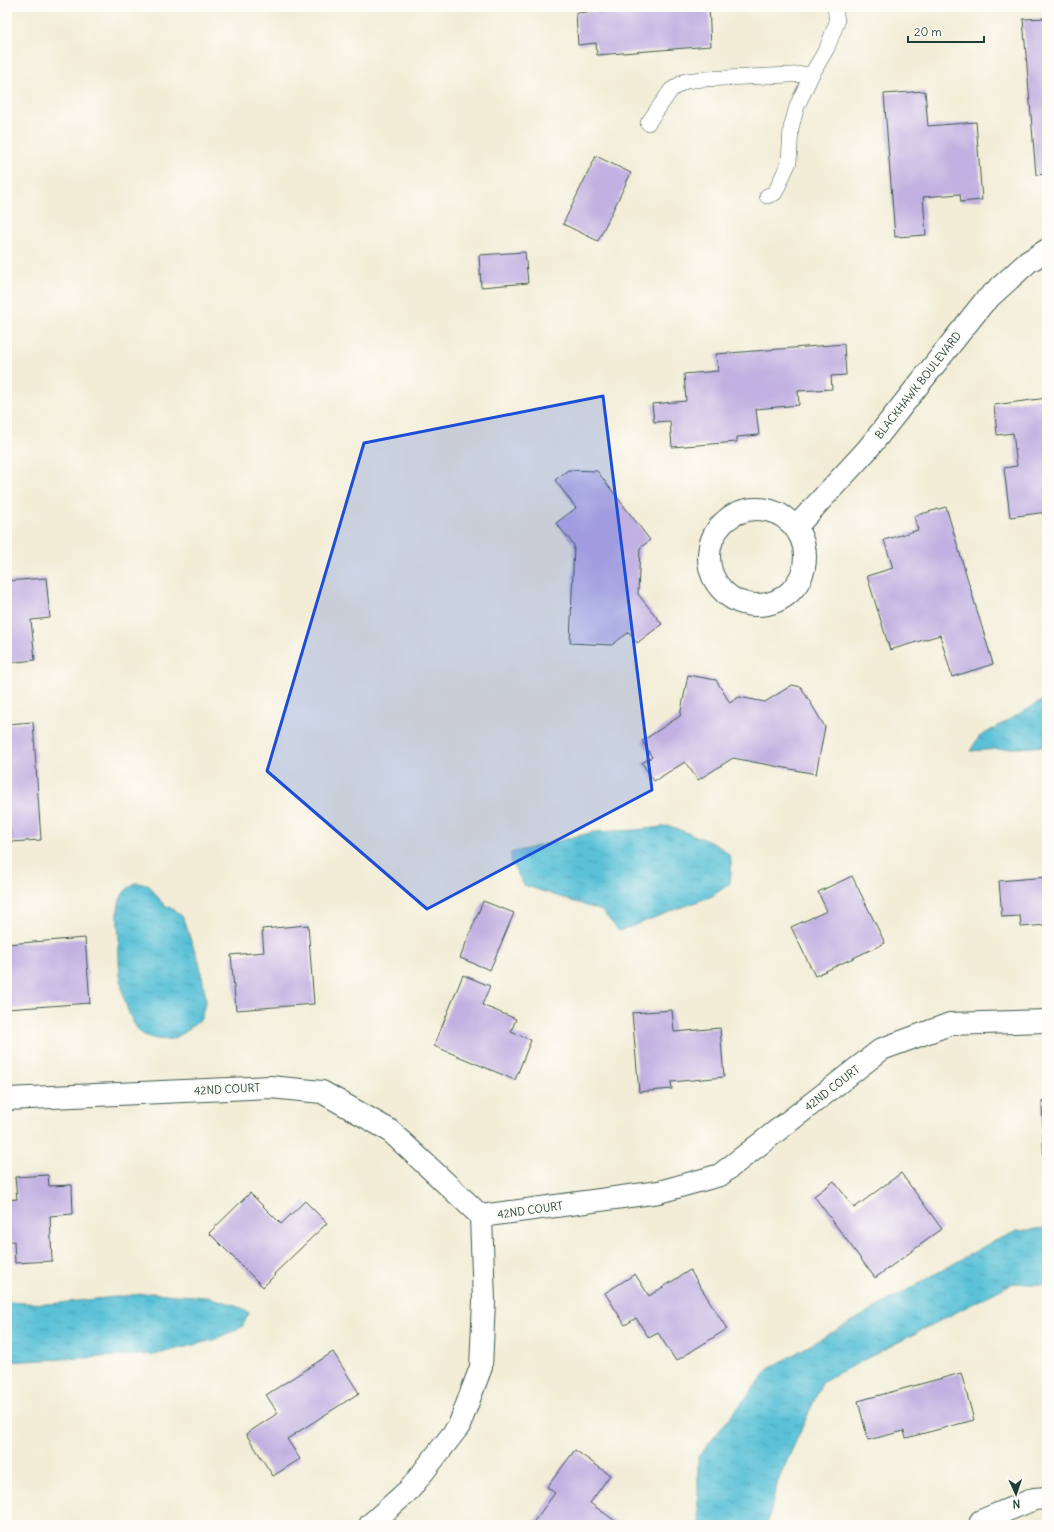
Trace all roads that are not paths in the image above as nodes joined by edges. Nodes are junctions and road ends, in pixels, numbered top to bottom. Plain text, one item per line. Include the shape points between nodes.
1 (835, 7) edge
2 (812, 74) junction
3 (648, 123) dead end
4 (767, 196) dead end
5 (1047, 250) edge
6 (796, 527) junction
7 (1047, 1021) edge
8 (7, 1099) edge
9 (481, 1216) junction
10 (1047, 1498) edge
11 (981, 1521) dead end
12 (370, 1525) edge

1 - 2 lane via 837,22 827,48
2 - 3 lane via 685,81 671,90
2 - 4 lane via 797,106 791,128 789,162 775,193
5 - 6 street, BLACKHAWK BOULEVARD via 1028,262 984,302 867,450
6 - 6 street via 783,516 768,509 751,509 726,520 712,538 709,554 711,571 718,586 736,600 758,605 773,603 787,595 804,571 806,555
7 - 9 street, 42ND COURT via 950,1024 882,1049 720,1175 659,1192
8 - 9 street, 42ND COURT via 270,1087 322,1092 389,1130
9 - 12 street via 484,1301 481,1367 459,1426 410,1489
10 - 11 street via 1034,1499

